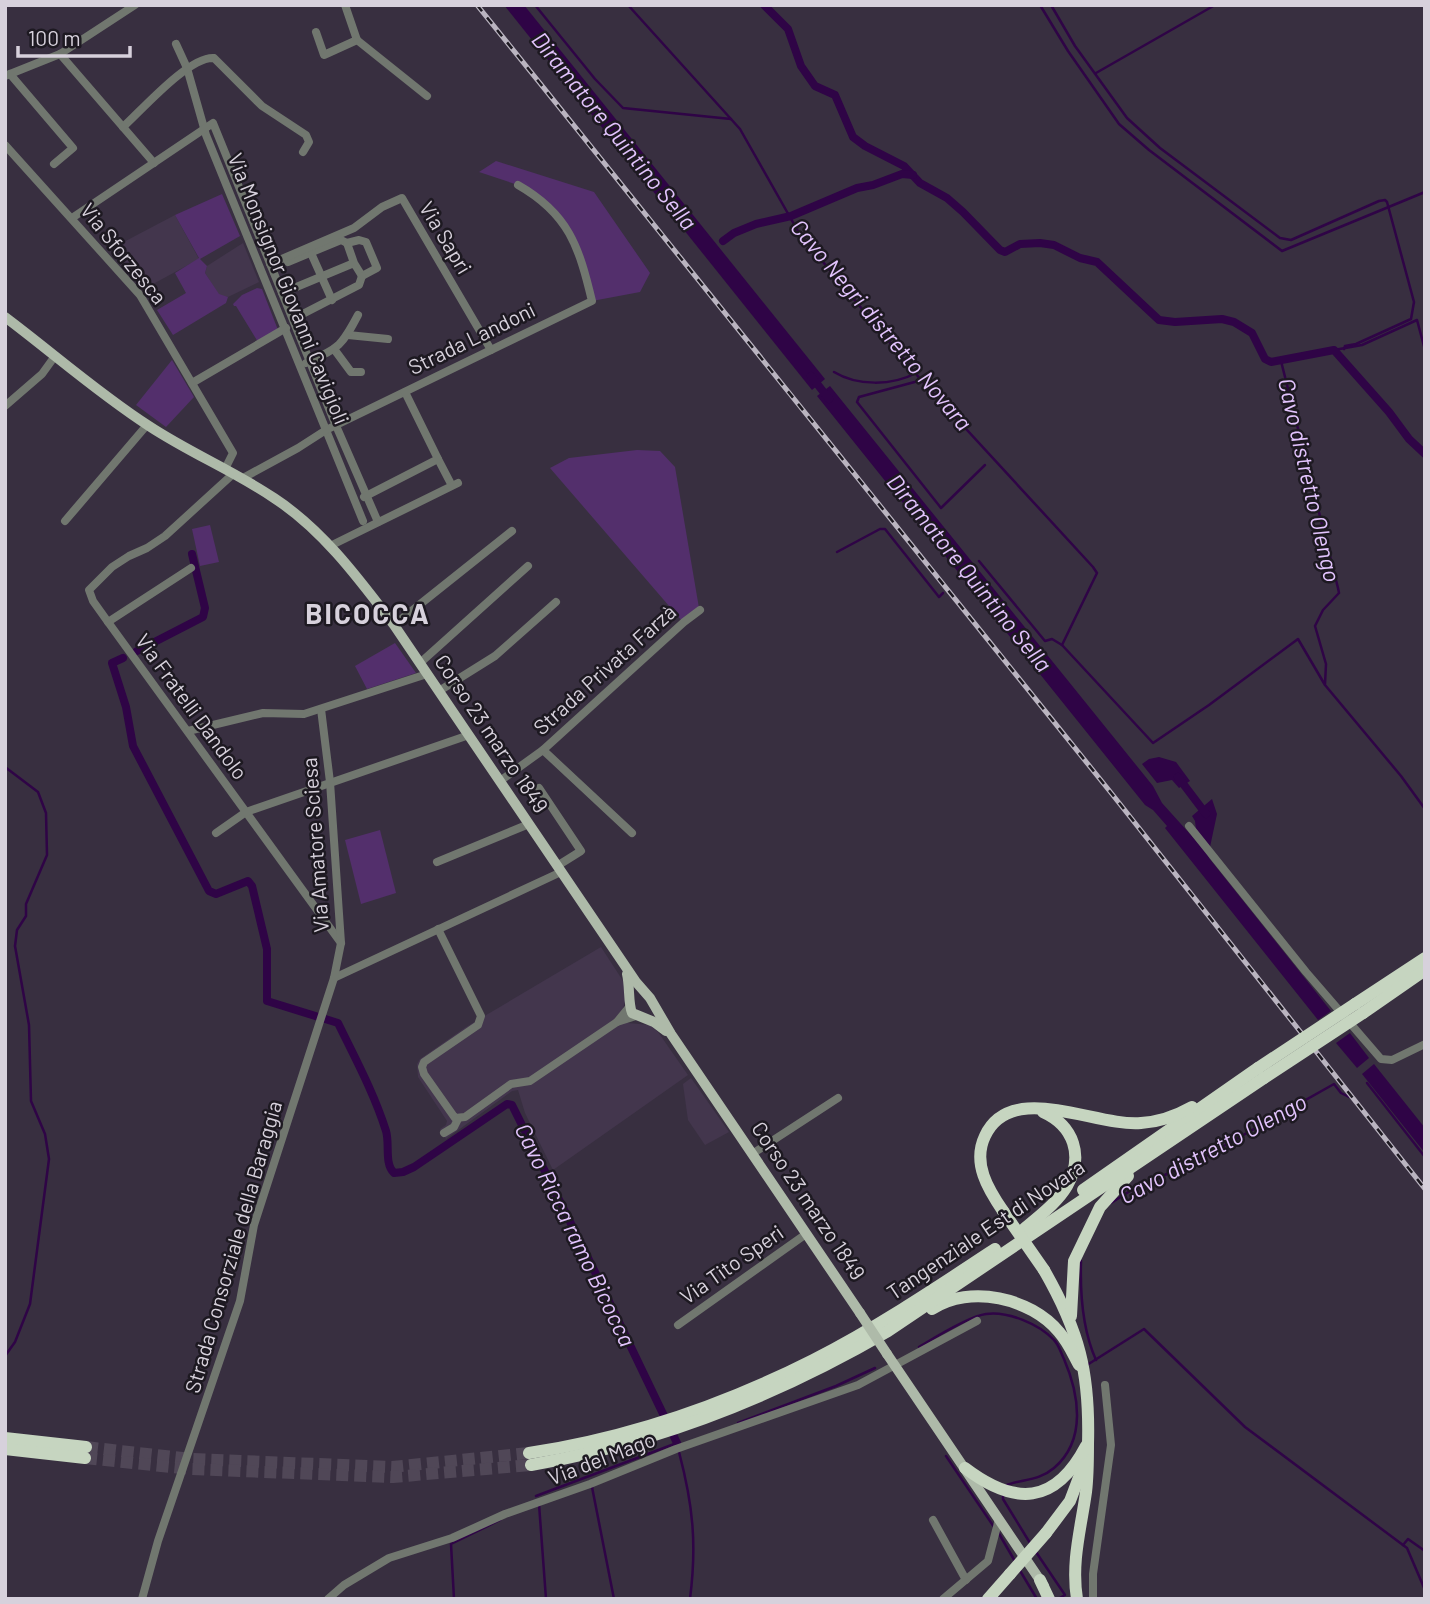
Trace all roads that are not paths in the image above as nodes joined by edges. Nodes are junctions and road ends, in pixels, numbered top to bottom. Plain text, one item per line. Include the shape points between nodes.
1 (135, 5) edge
2 (345, 5) edge
3 (316, 32) dead end
4 (357, 40) junction
5 (176, 44) dead end
6 (60, 54) junction
7 (187, 68) junction
8 (8, 75) edge
9 (427, 96) dead end
10 (123, 127) junction
11 (204, 129) junction
12 (5, 145) edge
13 (303, 152) dead end
14 (154, 163) junction
15 (54, 164) dead end
16 (518, 185) dead end
17 (72, 219) junction
18 (347, 243) junction
19 (311, 253) junction
20 (354, 263) junction
21 (271, 266) junction
22 (362, 276) junction
23 (322, 277) junction
24 (282, 293) junction
25 (332, 300) junction
26 (358, 315) dead end
27 (5, 317) edge
28 (293, 319) junction
29 (286, 328) junction
30 (348, 335) junction
31 (388, 339) dead end
32 (334, 349) junction
33 (491, 350) junction
34 (55, 356) junction
35 (305, 363) junction
36 (361, 372) dead end
37 (192, 383) junction
38 (405, 392) junction
39 (5, 406) edge
40 (147, 425) junction
41 (336, 426) junction
42 (326, 430) junction
43 (438, 459) junction
44 (234, 474) junction
45 (367, 496) junction
46 (356, 502) junction
47 (65, 521) dead end
48 (363, 521) dead end
49 (378, 522) junction
50 (512, 531) dead end
51 (330, 546) junction
52 (528, 566) dead end
53 (191, 568) dead end
54 (89, 590) joint
55 (556, 602) dead end
56 (700, 610) dead end
57 (108, 622) junction
58 (394, 625) junction
59 (420, 663) junction
60 (427, 674) junction
61 (439, 691) junction
62 (321, 709) junction
63 (188, 731) junction
64 (469, 736) junction
65 (543, 750) junction
66 (500, 781) junction
67 (330, 782) junction
68 (539, 788) dead end
69 (246, 812) junction
70 (529, 824) junction
71 (1189, 826) dead end
72 (216, 833) dead end
73 (632, 833) dead end
74 (437, 862) dead end
75 (559, 869) junction
76 (438, 929) junction
77 (341, 943) junction
78 (1425, 958) edge
79 (626, 967) junction
80 (1425, 970) edge
81 (334, 978) junction
82 (646, 995) junction
83 (653, 1005) junction
84 (1359, 1009) junction
85 (633, 1011) junction
86 (671, 1034) junction
87 (1425, 1044) edge
88 (1261, 1073) junction
89 (838, 1098) dead end
90 (1029, 1108) junction
91 (457, 1119) junction
92 (444, 1133) dead end
93 (1171, 1140) junction
94 (752, 1154) junction
95 (1024, 1229) junction
96 (806, 1234) junction
97 (977, 1321) dead end
98 (1072, 1323) junction
99 (678, 1325) dead end
100 (888, 1331) junction
101 (895, 1365) junction
102 (1082, 1367) junction
103 (1105, 1385) dead end
104 (5, 1438) edge
105 (1088, 1443) junction
106 (5, 1448) edge
107 (965, 1468) junction
108 (933, 1520) dead end
109 (997, 1526) junction
110 (966, 1580) junction
111 (1040, 1580) joint
112 (142, 1599) edge
113 (328, 1599) edge
114 (943, 1599) edge
115 (988, 1599) edge
116 (1051, 1599) edge
117 (1077, 1599) edge
118 (1093, 1599) edge

1 - 6 street
2 - 4 street
3 - 4 street via 324,55
4 - 9 street
5 - 7 street, Via Monsignor Giovanni Cavigioli
6 - 8 street
6 - 10 street
7 - 10 street
7 - 11 street, Via Monsignor Giovanni Cavigioli
7 - 13 street via 214,58 262,106 306,135 309,142
8 - 15 street via 74,148
10 - 14 street
11 - 14 street
11 - 21 street, Via Monsignor Giovanni Cavigioli via 213,123
11 - 29 street, Via Monsignor Giovanni Cavigioli
12 - 17 street, Via Sforzesca
14 - 17 street
16 - 33 street, Strada Landoni via 547,206 575,241 592,301
17 - 37 street, Via Sforzesca via 140,295
18 - 19 street via 341,240
18 - 20 street
18 - 22 street via 366,242 376,263 377,268
19 - 21 street
19 - 23 street
20 - 22 street
20 - 23 street
21 - 24 street, Via Monsignor Giovanni Cavigioli
21 - 33 street, Via Sapri via 354,228 402,198
22 - 25 street via 359,285
23 - 24 street
23 - 25 street
24 - 28 street, Via Monsignor Giovanni Cavigioli
25 - 28 street
26 - 30 street
27 - 34 main road, Corso 23 marzo 1849
28 - 35 street, Via Monsignor Giovanni Cavigioli
29 - 35 street, Via Monsignor Giovanni Cavigioli
29 - 37 street
30 - 31 street
30 - 32 street
32 - 35 street
32 - 36 street via 351,372
33 - 38 street, Strada Landoni
34 - 39 street
34 - 40 main road, Corso 23 marzo 1849
35 - 41 street, Via Monsignor Giovanni Cavigioli
35 - 42 street, Via Monsignor Giovanni Cavigioli
37 - 44 street, Via Sforzesca via 233,453
38 - 41 street, Strada Landoni
38 - 43 street
40 - 44 main road, Corso 23 marzo 1849
40 - 47 street
41 - 42 street, Strada Landoni
41 - 45 street, Via Monsignor Giovanni Cavigioli
42 - 44 street, Strada Landoni via 298,448
42 - 46 street, Via Monsignor Giovanni Cavigioli
43 - 45 street
43 - 49 street via 454,483
44 - 51 main road, Corso 23 marzo 1849 via 276,499
44 - 54 street, Strada Landoni via 165,536 112,567
45 - 46 street
45 - 49 street, Via Monsignor Giovanni Cavigioli
46 - 48 street, Via Monsignor Giovanni Cavigioli
49 - 51 street
50 - 58 street
51 - 58 main road, Corso 23 marzo 1849
52 - 59 street
53 - 57 street
54 - 57 street, Via Fratelli Dandolo
55 - 61 street via 495,656
56 - 65 street, Strada Privata Farzà
57 - 63 street, Via Fratelli Dandolo
58 - 59 main road, Corso 23 marzo 1849
59 - 60 main road, Corso 23 marzo 1849
60 - 61 main road, Corso 23 marzo 1849
60 - 62 street
61 - 64 main road, Corso 23 marzo 1849
62 - 63 street via 304,714 263,713
62 - 67 street, Via Amatore Sciesa
63 - 69 street, Via Fratelli Dandolo
64 - 66 main road, Corso 23 marzo 1849
64 - 67 street
65 - 66 street, Strada Privata Farzà
65 - 73 street
66 - 70 main road, Corso 23 marzo 1849
67 - 69 street
67 - 77 street, Via Amatore Sciesa
68 - 75 street via 581,851
69 - 72 street
69 - 77 street, Via Fratelli Dandolo
70 - 74 street
70 - 75 main road, Corso 23 marzo 1849
71 - 87 street via 1381,1059 1392,1059
75 - 76 street
75 - 79 main road, Corso 23 marzo 1849
76 - 81 street
76 - 91 street via 481,1016 480,1023 422,1067
77 - 81 street, Via Amatore Sciesa
78 - 84 highway, Tangenziale Est di Novara
79 - 82 main road, Corso 23 marzo 1849
79 - 85 main road, Corso 23 marzo 1849
80 - 84 highway, Tangenziale Est di Novara
81 - 112 street, Strada Consorziale della Baraggia via 254,1225 240,1301
82 - 83 main road, Corso 23 marzo 1849
82 - 85 main road via 637,995
83 - 85 main road via 649,1015
83 - 86 main road, Corso 23 marzo 1849
84 - 88 highway, Tangenziale Est di Novara, bridge
85 - 86 main road, Corso 23 marzo 1849
85 - 91 street via 530,1081 511,1084 465,1118
86 - 94 main road, Corso 23 marzo 1849
88 - 90 highway via 1157,1121 1121,1123
88 - 93 highway, Tangenziale Est di Novara
88 - 95 highway, Tangenziale Est di Novara
89 - 94 street
90 - 95 highway via 1046,1113 1063,1126 1073,1140 1075,1154 1067,1186
90 - 98 highway, bridge via 1012,1110 990,1126 983,1140 981,1171 989,1190 1044,1269
91 - 92 street
93 - 98 highway via 1120,1183 1094,1217 1074,1261
93 - 100 highway, Tangenziale Est di Novara
94 - 96 main road, Corso 23 marzo 1849
95 - 100 highway, Tangenziale Est di Novara via 887,1319 799,1367 665,1420 530,1459 595,1452 735,1407
96 - 99 street, Via Tito Speri
96 - 101 main road, Corso 23 marzo 1849, bridge
97 - 101 street, Via del Mago
98 - 102 highway
100 - 102 highway via 949,1301 998,1298 1029,1309 1058,1330
101 - 107 main road, Corso 23 marzo 1849
101 - 113 street, Via del Mago via 858,1385 390,1558
102 - 105 highway via 1088,1385
103 - 118 street via 1111,1445
104 - 106 highway via 86,1452
105 - 107 highway via 1077,1464 1056,1484 1029,1493 1003,1491
105 - 115 highway, bridge via 1083,1470 1063,1510
105 - 117 highway via 1088,1476 1075,1564
107 - 109 main road, Corso 23 marzo 1849
108 - 110 street
109 - 110 street via 988,1561
109 - 111 main road, Corso 23 marzo 1849
110 - 114 street
111 - 116 highway

